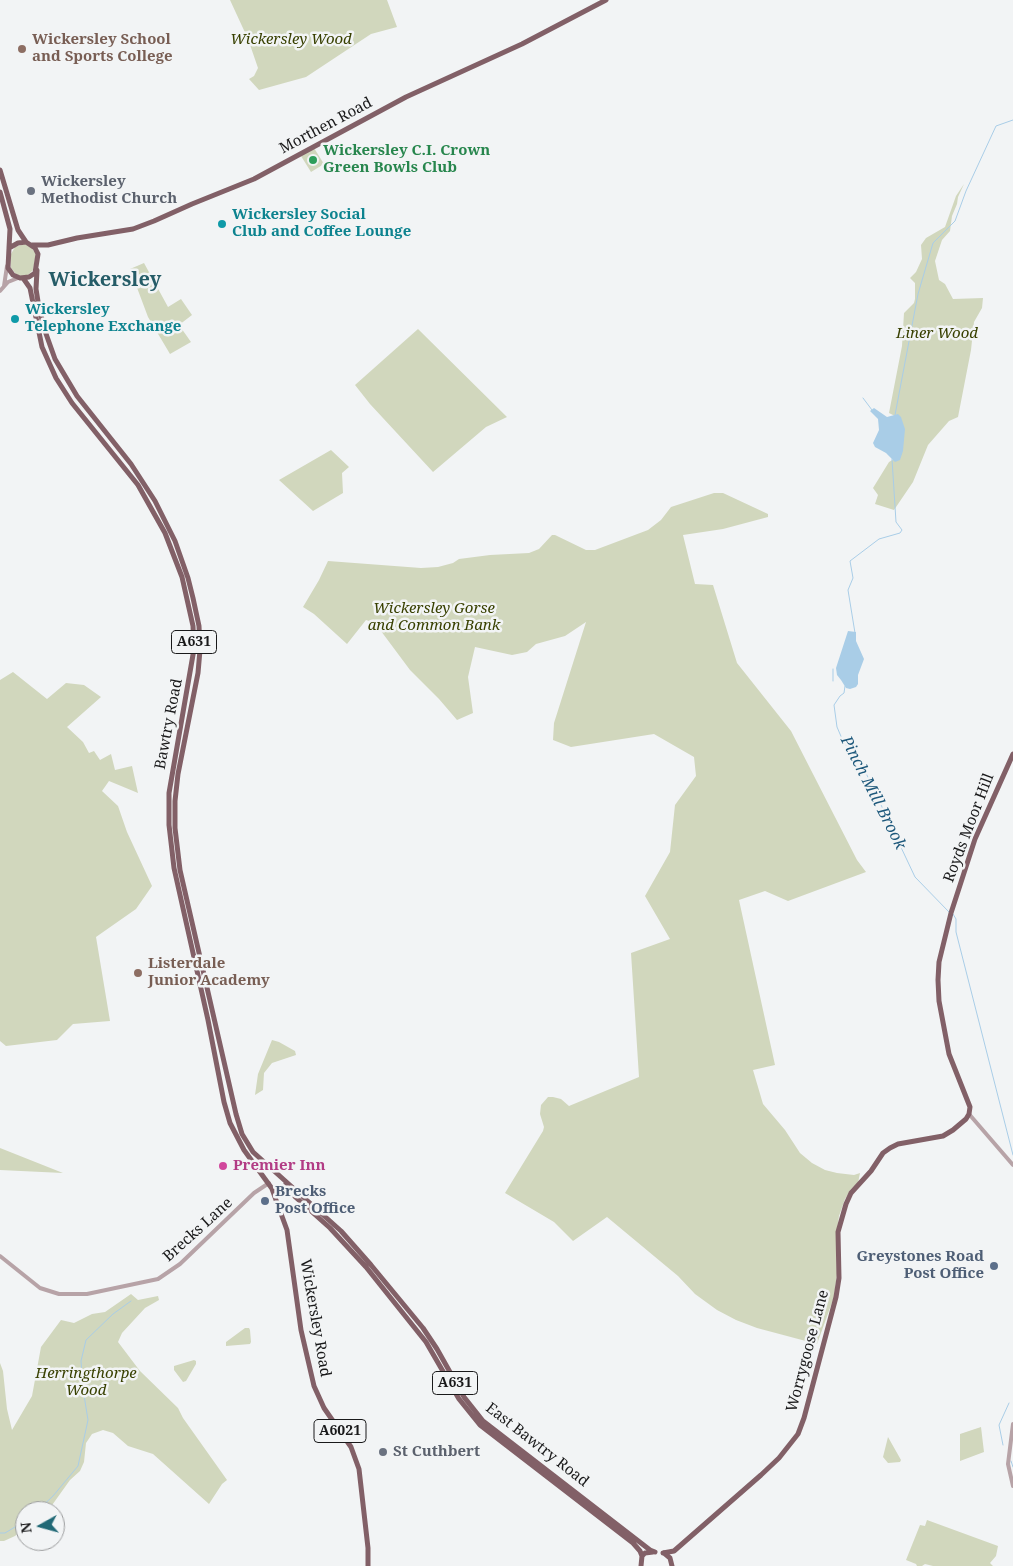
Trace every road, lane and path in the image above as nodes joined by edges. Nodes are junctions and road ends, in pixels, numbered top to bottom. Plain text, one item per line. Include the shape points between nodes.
1 (606, 0) edge
2 (0, 170) edge
3 (0, 192) edge
4 (26, 242) junction
5 (32, 244) junction
6 (48, 245) junction
7 (9, 248) junction
8 (38, 256) junction
9 (8, 264) junction
10 (37, 270) junction
11 (20, 278) junction
12 (4, 286) junction
13 (0, 291) edge
14 (160, 518) junction
15 (194, 690) junction
16 (186, 703) junction
17 (1013, 754) edge
18 (230, 1086) junction
19 (221, 1089) junction
20 (970, 1114) junction
21 (1013, 1165) edge
22 (273, 1170) junction
23 (267, 1181) junction
24 (286, 1182) junction
25 (272, 1189) junction
26 (282, 1193) junction
27 (282, 1214) junction
28 (0, 1256) edge
29 (1013, 1424) edge
30 (1013, 1486) edge
31 (655, 1552) junction
32 (674, 1552) junction
33 (663, 1553) junction
34 (642, 1558) junction
35 (672, 1564) edge
36 (368, 1566) edge
37 (635, 1566) edge
38 (641, 1566) edge

1 - 6 main road, Morthen Road via 518,46 406,97 254,179 133,229
2 - 4 main road via 18,230
3 - 7 main road via 10,229
4 - 5 main road
4 - 7 main road
5 - 6 main road, Morthen Road
5 - 8 main road
6 - 8 main road
7 - 9 main road
8 - 10 main road, A631
9 - 11 main road, A631 via 12,274
9 - 12 street
10 - 11 main road via 31,276
10 - 14 main road, Bawtry Road / A631 via 39,308 55,359 77,396 141,478
11 - 12 street
11 - 14 main road, Bawtry Road / A631 via 30,288 42,347 60,384
12 - 13 street
14 - 15 main road, Bawtry Road / A631 via 182,559 196,611 200,650
14 - 16 main road, Bawtry Road / A631 via 182,577 193,626 193,657
15 - 16 main road, A631 via 190,702
15 - 18 main road, Bawtry Road / A631 via 174,801 174,828 180,870
16 - 19 main road, Bawtry Road / A631 via 170,782 170,844
17 - 20 main road, Royds Moor Hill via 975,839 951,912 939,962 939,1001 949,1054
18 - 19 main road via 224,1085
18 - 22 main road, Bawtry Road / A631 via 242,1134 252,1150
19 - 23 main road, Bawtry Road / A631 via 233,1131
20 - 21 street
20 - 32 main road, Worrygoose Lane via 943,1136 890,1148 851,1193 838,1232 836,1297 798,1434 772,1465
22 - 23 main road
22 - 24 main road, Bawtry Road / A631
23 - 25 main road, Bawtry Road / A631
23 - 28 street, Brecks Lane via 180,1264 158,1279 87,1294 59,1294 40,1288
24 - 26 main road, Wickersley Road
24 - 31 main road, East Bawtry Road / A631 via 340,1231 423,1328 464,1397 483,1421
25 - 26 main road, A631
25 - 27 main road, Wickersley Road / A6021
26 - 27 main road, Wickersley Road / A6021
26 - 34 main road, East Bawtry Road / A631 via 292,1194 356,1255 432,1351 459,1399 480,1425 633,1543
27 - 36 main road, Wickersley Road / A6021 via 314,1386 324,1408 351,1447 359,1469
29 - 30 street via 1008,1464
31 - 33 main road
31 - 34 main road via 645,1553
32 - 33 main road
32 - 35 main road
33 - 35 main road via 668,1555
34 - 37 main road
34 - 38 main road

